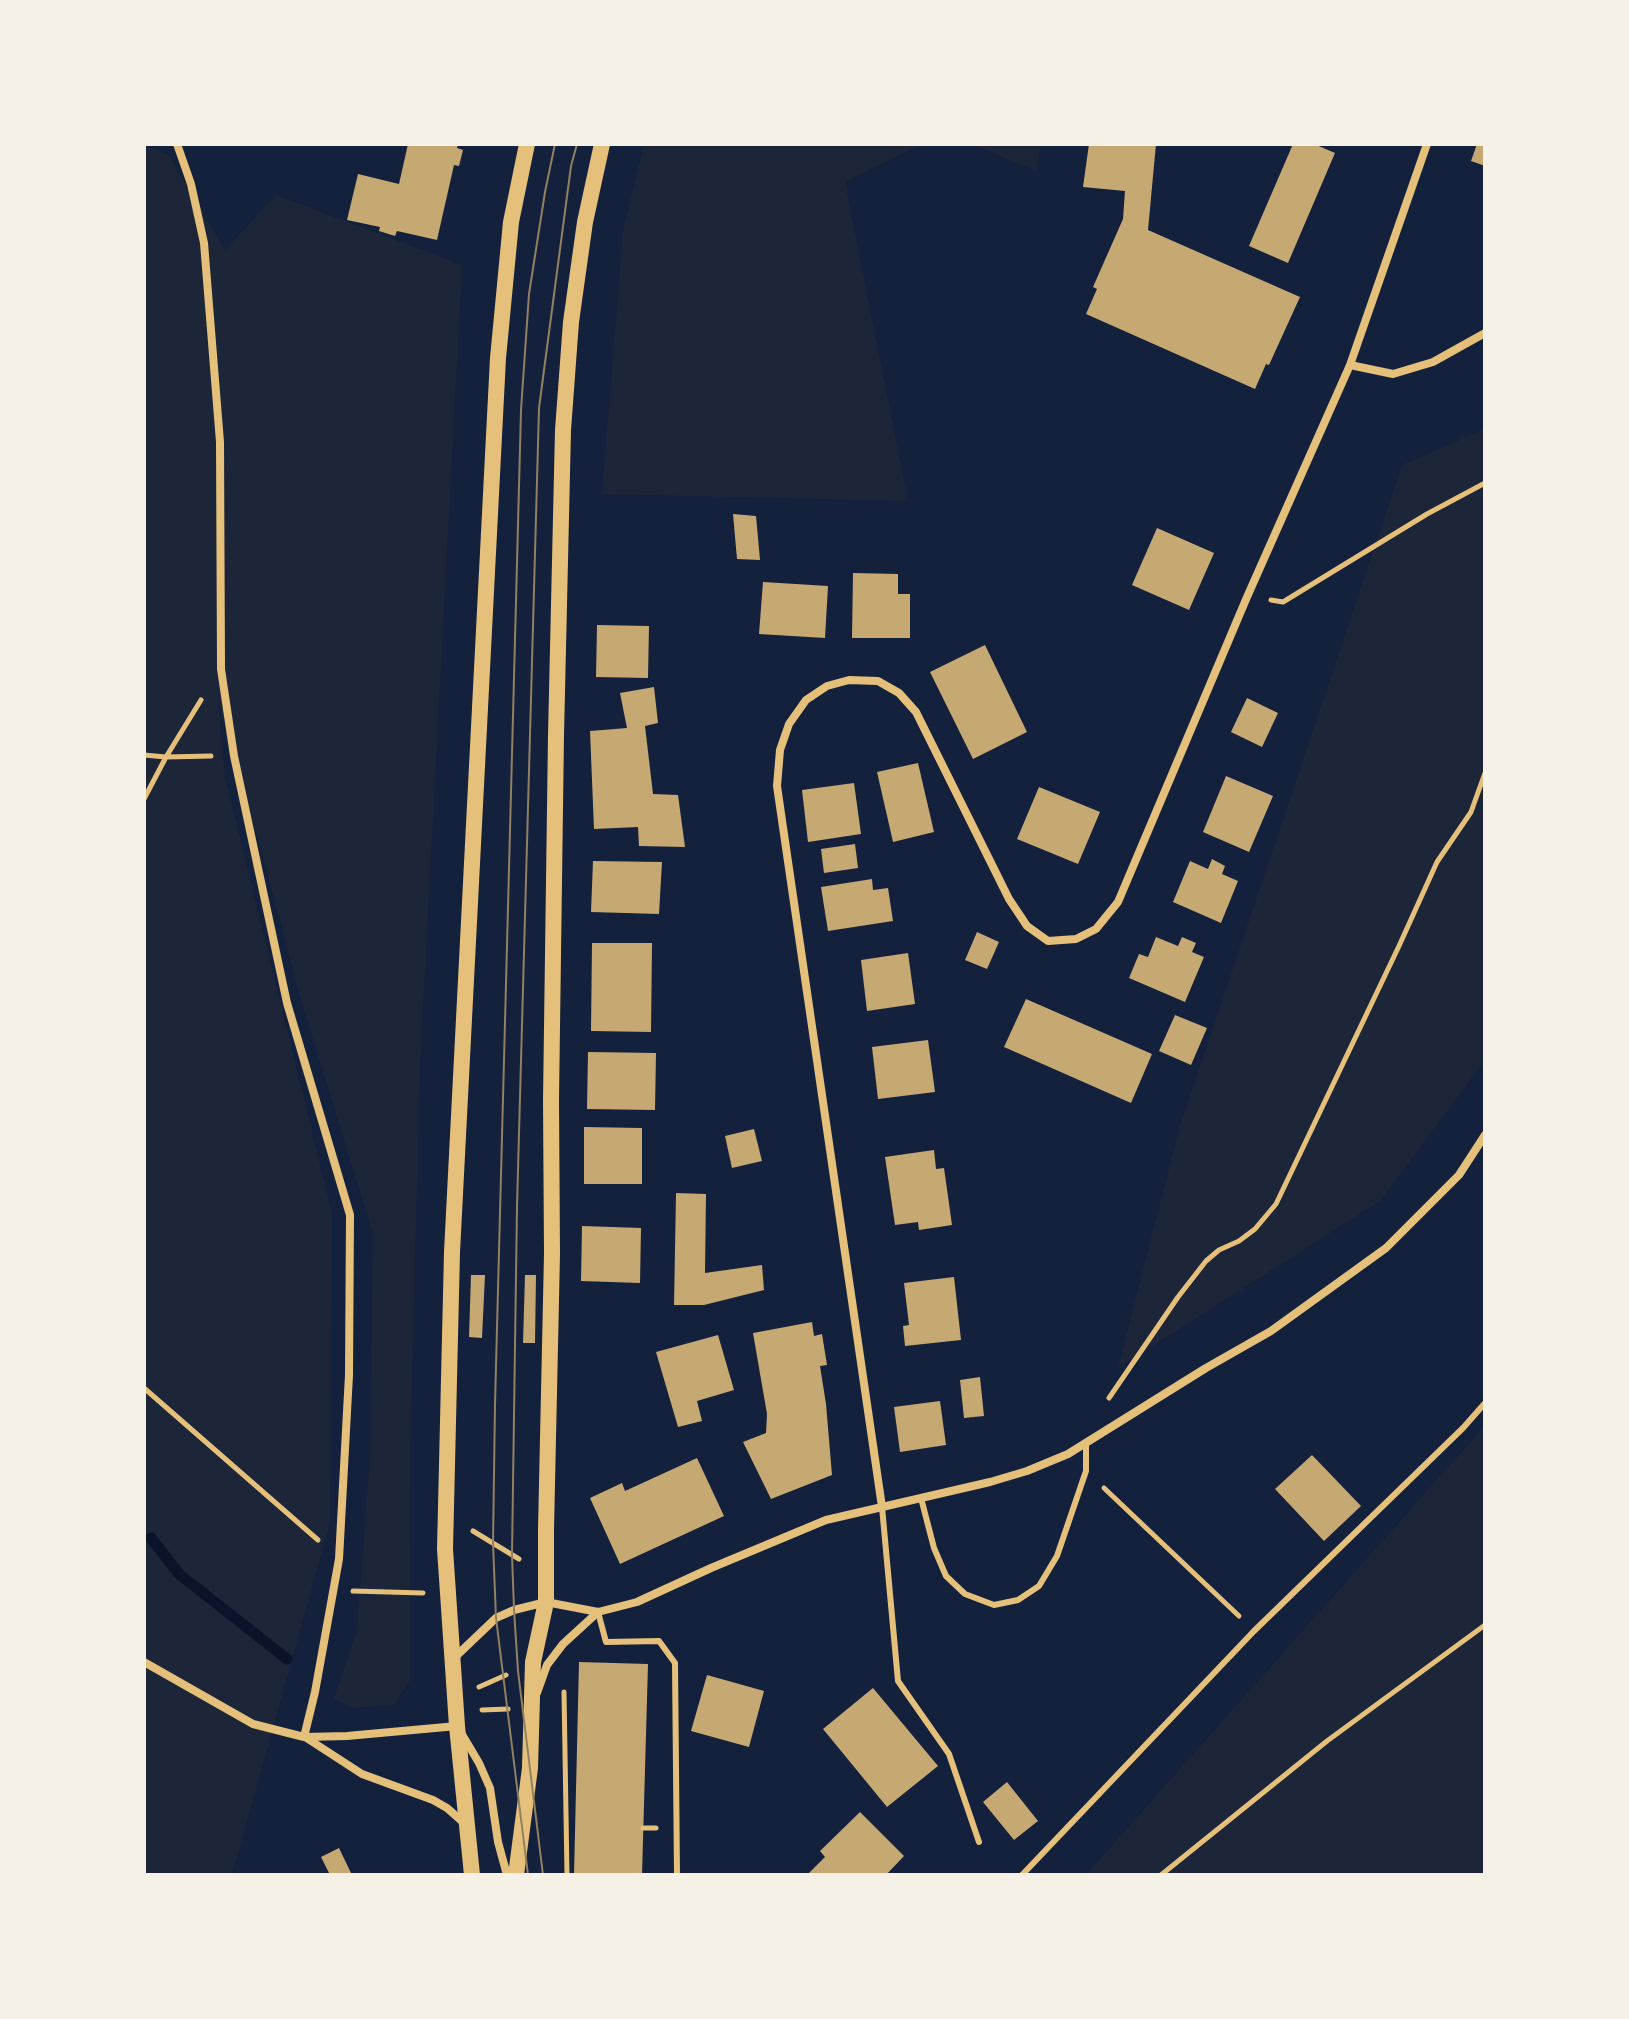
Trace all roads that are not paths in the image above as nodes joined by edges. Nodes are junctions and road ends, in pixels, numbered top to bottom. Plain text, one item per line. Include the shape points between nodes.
1 (177, 144) edge
2 (527, 144) edge
3 (602, 144) edge
4 (1427, 144) edge
5 (1485, 333) edge
6 (1350, 365) junction
7 (1485, 1135) edge
8 (1485, 1403) edge
9 (1086, 1443) junction
10 (921, 1498) junction
11 (882, 1507) junction
12 (546, 1602) junction
13 (598, 1612) junction
14 (453, 1660) junction
15 (144, 1662) edge
16 (531, 1709) junction
17 (457, 1726) junction
18 (304, 1737) junction
19 (466, 1824) junction
20 (979, 1842) dead end
21 (472, 1875) edge
22 (507, 1875) edge
23 (516, 1875) edge
24 (677, 1875) edge
25 (1022, 1875) edge

1 - 18 street via 204,243 220,442 221,669 234,756 287,1003 350,1215 349,1375 339,1559
2 - 14 main road via 511,222 498,358 452,1252 445,1549
3 - 12 main road via 571,322 563,430
4 - 6 street
5 - 6 street via 1433,362 1393,374
6 - 11 street via 1118,902 1096,929 1076,939 1048,941 1027,926 916,712 899,693 878,681 827,686 806,700 789,724 777,786
7 - 9 street via 1459,1175 1386,1248 1271,1331
8 - 25 lane via 1254,1631
9 - 10 street via 1027,1471
9 - 10 lane via 1086,1471 1057,1556 1039,1586 1018,1600 994,1605 965,1594 946,1576
10 - 11 street
11 - 13 street via 826,1520 637,1602
11 - 20 lane via 898,1681 949,1754
12 - 13 street
12 - 14 street via 496,1618
12 - 16 main road via 533,1662
13 - 16 street via 547,1665
13 - 24 lane via 606,1642 659,1641 675,1663
14 - 17 main road
15 - 18 street via 253,1724
16 - 23 main road via 530,1768
17 - 18 street
17 - 19 main road
17 - 22 street via 490,1788
18 - 19 street via 362,1774 433,1800
19 - 21 main road

